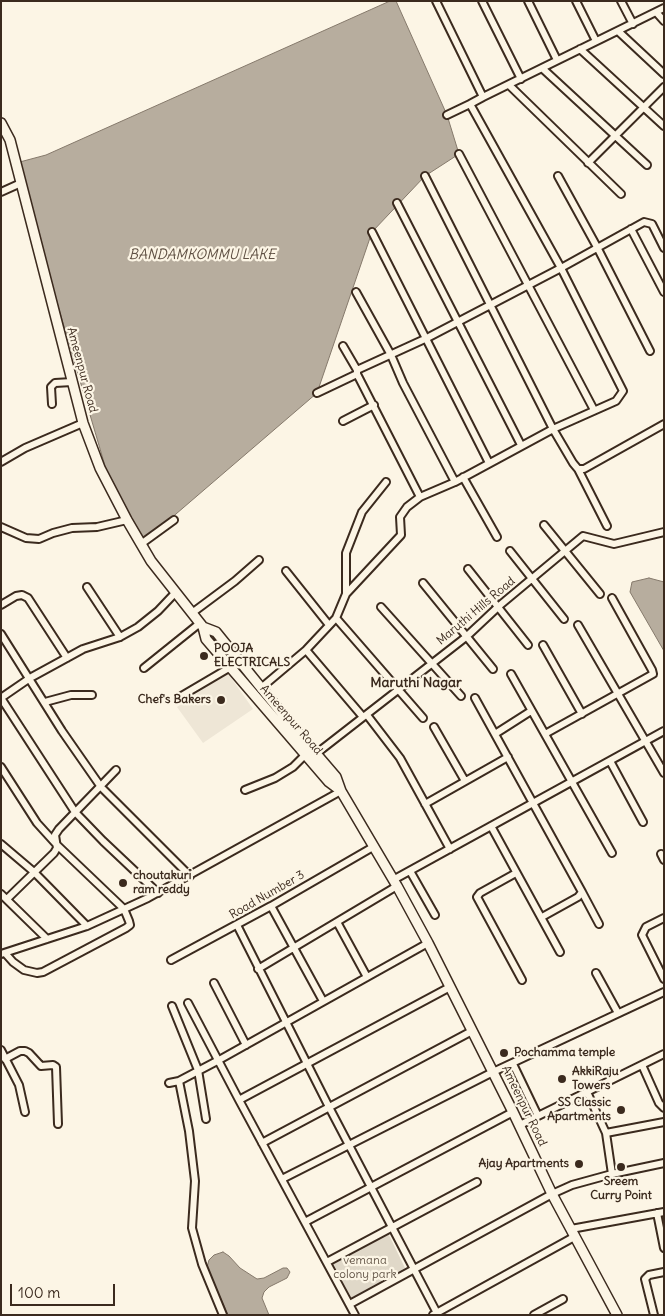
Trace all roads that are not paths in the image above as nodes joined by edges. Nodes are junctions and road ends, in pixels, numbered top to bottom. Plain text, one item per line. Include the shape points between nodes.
1 (436, 1) edge
2 (482, 1) edge
3 (528, 1) edge
4 (576, 1) edge
5 (621, 1) edge
6 (664, 8) edge
7 (656, 12) junction
8 (664, 20) edge
9 (633, 24) junction
10 (618, 31) junction
11 (596, 42) junction
12 (580, 49) junction
13 (557, 60) junction
14 (542, 68) junction
15 (664, 74) edge
16 (520, 79) junction
17 (509, 85) junction
18 (664, 87) edge
19 (483, 97) junction
20 (470, 104) junction
21 (643, 107) junction
22 (447, 115) dead end
23 (1, 124) edge
24 (664, 126) edge
25 (615, 135) junction
26 (459, 154) dead end
27 (588, 163) junction
28 (647, 165) dead end
29 (425, 176) dead end
30 (558, 176) dead end
31 (21, 183) junction
32 (1, 192) edge
33 (621, 194) dead end
34 (397, 203) dead end
35 (631, 229) junction
36 (372, 232) dead end
37 (598, 247) junction
38 (664, 248) edge
39 (561, 268) junction
40 (528, 285) junction
41 (356, 292) dead end
42 (664, 292) edge
43 (490, 304) junction
44 (458, 321) junction
45 (427, 338) junction
46 (343, 346) dead end
47 (650, 351) dead end
48 (390, 355) junction
49 (357, 372) junction
50 (72, 382) junction
51 (317, 393) dead end
52 (52, 404) dead end
53 (374, 405) junction
54 (594, 410) junction
55 (343, 421) dead end
56 (83, 423) junction
57 (664, 424) edge
58 (554, 429) junction
59 (521, 445) junction
60 (1, 462) edge
61 (489, 463) junction
62 (578, 468) junction
63 (463, 477) junction
64 (386, 482) dead end
65 (455, 482) junction
66 (420, 497) junction
67 (127, 520) junction
68 (174, 520) dead end
69 (544, 526) dead end
70 (607, 526) dead end
71 (1, 527) edge
72 (664, 532) edge
73 (497, 537) dead end
74 (141, 544) junction
75 (564, 550) junction
76 (510, 551) dead end
77 (259, 560) dead end
78 (468, 569) dead end
79 (286, 571) dead end
80 (532, 578) junction
81 (423, 583) dead end
82 (87, 587) dead end
83 (176, 592) junction
84 (346, 594) junction
85 (600, 594) dead end
86 (612, 598) dead end
87 (1, 605) edge
88 (499, 606) junction
89 (381, 607) dead end
90 (192, 613) junction
91 (336, 618) junction
92 (564, 619) dead end
93 (202, 625) junction
94 (329, 625) junction
95 (578, 625) dead end
96 (1, 634) edge
97 (120, 637) junction
98 (466, 637) junction
99 (528, 645) dead end
100 (543, 645) dead end
101 (306, 650) junction
102 (67, 658) junction
103 (431, 663) junction
104 (242, 666) junction
105 (144, 668) dead end
106 (493, 669) dead end
107 (231, 670) junction
108 (511, 674) dead end
109 (30, 678) junction
110 (261, 688) junction
111 (398, 689) junction
112 (92, 695) dead end
113 (618, 695) junction
114 (460, 696) dead end
115 (1, 698) edge
116 (178, 698) dead end
117 (475, 698) dead end
118 (45, 702) junction
119 (531, 711) junction
120 (582, 714) junction
121 (365, 716) junction
122 (422, 718) dead end
123 (434, 727) dead end
124 (664, 731) edge
125 (495, 734) junction
126 (546, 734) junction
127 (645, 741) junction
128 (317, 753) junction
129 (306, 755) junction
130 (508, 757) junction
131 (610, 761) junction
132 (1, 767) edge
133 (116, 770) dead end
134 (664, 773) edge
135 (465, 781) junction
136 (572, 781) junction
137 (101, 787) junction
138 (244, 790) dead end
139 (341, 791) junction
140 (532, 803) junction
141 (425, 804) junction
142 (75, 812) junction
143 (643, 822) dead end
144 (491, 826) junction
145 (1, 844) edge
146 (57, 845) junction
147 (373, 847) junction
148 (450, 849) junction
149 (612, 853) dead end
150 (410, 871) junction
151 (34, 872) junction
152 (516, 873) junction
153 (190, 876) junction
154 (395, 883) junction
155 (582, 892) junction
156 (158, 893) junction
157 (4, 896) edge
158 (271, 906) junction
159 (124, 909) junction
160 (435, 915) dead end
161 (542, 917) junction
162 (664, 918) edge
163 (337, 922) junction
164 (599, 924) dead end
165 (87, 926) junction
166 (237, 926) junction
167 (47, 939) junction
168 (428, 943) junction
169 (293, 948) junction
170 (560, 952) dead end
171 (3, 953) edge
172 (171, 960) dead end
173 (258, 969) junction
174 (596, 973) dead end
175 (367, 976) junction
176 (664, 979) edge
177 (522, 980) dead end
178 (214, 983) dead end
179 (450, 987) junction
180 (664, 992) edge
181 (323, 1001) junction
182 (188, 1003) dead end
183 (172, 1006) dead end
184 (618, 1013) junction
185 (284, 1022) junction
186 (472, 1031) junction
187 (246, 1045) junction
188 (1, 1050) edge
189 (664, 1054) edge
190 (5, 1059) junction
191 (219, 1060) junction
192 (307, 1064) junction
193 (513, 1064) junction
194 (642, 1065) junction
195 (198, 1070) junction
196 (494, 1072) junction
197 (179, 1080) junction
198 (169, 1083) dead end
199 (587, 1092) junction
200 (239, 1100) junction
201 (328, 1107) junction
202 (664, 1108) edge
203 (25, 1112) dead end
204 (513, 1112) junction
205 (538, 1116) junction
206 (206, 1119) dead end
207 (664, 1122) edge
208 (58, 1124) dead end
209 (520, 1125) junction
210 (606, 1133) junction
211 (262, 1143) junction
212 (349, 1145) junction
213 (664, 1163) edge
214 (612, 1174) junction
215 (282, 1179) junction
216 (477, 1182) dead end
217 (371, 1187) junction
218 (552, 1194) junction
219 (660, 1212) edge
220 (305, 1222) junction
221 (392, 1227) junction
222 (573, 1233) junction
223 (664, 1248) edge
224 (327, 1262) junction
225 (415, 1270) junction
226 (664, 1272) edge
227 (563, 1299) dead end
228 (350, 1304) junction
229 (436, 1314) edge
230 (223, 1315) edge
231 (355, 1315) edge
232 (534, 1315) edge
233 (617, 1315) edge
234 (654, 1315) edge

1 - 19 street
2 - 16 street
3 - 13 street
4 - 11 street
5 - 9 street
6 - 7 street
7 - 8 street
7 - 9 street
9 - 10 street
10 - 11 street
10 - 15 street
11 - 12 street
12 - 13 street
12 - 21 street
13 - 14 street
14 - 16 street
14 - 25 street
16 - 17 street
17 - 19 street
17 - 27 street
18 - 21 street
19 - 20 street
20 - 22 street
20 - 39 street
21 - 24 street
21 - 25 street
23 - 31 street, Ameenpur Road via 10,140
25 - 27 street
25 - 28 street
26 - 40 street
27 - 33 street
29 - 43 street
30 - 37 street
31 - 32 street
31 - 50 street, Ameenpur Road
34 - 44 street
35 - 37 street
35 - 38 street via 644,222 652,224
35 - 42 street
36 - 45 street
37 - 39 street
37 - 47 street
39 - 40 street
39 - 54 street via 623,392 616,401
40 - 43 street
40 - 54 street
41 - 48 street
43 - 44 street
43 - 58 street
44 - 45 street
44 - 59 street
45 - 48 street
45 - 61 street
46 - 49 street
48 - 49 street
48 - 65 street
49 - 51 street
49 - 53 street
50 - 52 street via 55,383 51,387
50 - 56 street, Ameenpur Road
53 - 55 street
53 - 66 street
54 - 58 street
56 - 60 street
56 - 67 street, Ameenpur Road via 100,468
57 - 62 street via 584,468
58 - 59 street
58 - 62 street
59 - 61 street
61 - 63 street
62 - 70 street
63 - 65 street
63 - 73 street
64 - 84 street via 362,512 346,552
65 - 66 street
66 - 84 street via 400,517 401,534
67 - 71 street via 97,527 72,528 39,539 26,538
67 - 74 street, Ameenpur Road
68 - 74 street
69 - 75 street
72 - 75 street, Maruthi Hills Road via 614,544 583,536
74 - 83 street, Ameenpur Road
75 - 80 street, Maruthi Hills Road
75 - 85 street
76 - 80 street
77 - 90 street
78 - 88 street
79 - 94 street
80 - 88 street, Maruthi Hills Road
80 - 92 street
81 - 98 street
82 - 97 street
83 - 90 street, Ameenpur Road
83 - 97 street via 158,611
84 - 91 street
86 - 113 street via 654,672
87 - 102 street via 16,596 28,598
88 - 98 street, Maruthi Hills Road
88 - 99 street
89 - 103 street
90 - 93 street, Ameenpur Road
91 - 94 street
91 - 111 street
93 - 104 street via 216,632
93 - 105 street
93 - 107 street, Ameenpur Road via 206,639
94 - 101 street
95 - 113 street
96 - 109 street
97 - 102 street
98 - 103 street, Maruthi Hills Road
98 - 106 street
100 - 120 street
101 - 110 street
101 - 121 street
102 - 109 street
103 - 111 street, Maruthi Hills Road
103 - 114 street
104 - 107 street
104 - 110 street
107 - 116 street
107 - 129 street, Ameenpur Road
108 - 119 street
109 - 115 street
109 - 118 street
110 - 128 street
111 - 121 street, Maruthi Hills Road
111 - 122 street
112 - 118 street via 70,695
113 - 120 street
113 - 127 street
115 - 142 street
117 - 125 street
118 - 137 street
119 - 125 street
119 - 126 street
120 - 126 street
121 - 128 street, Maruthi Hills Road
121 - 141 street via 400,758
123 - 135 street
124 - 127 street
125 - 130 street
126 - 136 street
127 - 131 street
127 - 134 street
128 - 139 street via 336,777
129 - 138 street via 275,778
129 - 139 street, Ameenpur Road
130 - 135 street
130 - 140 street
131 - 136 street
131 - 143 street
132 - 146 street via 37,823
133 - 137 street
135 - 141 street
136 - 140 street
136 - 149 street
137 - 142 street
137 - 153 street
139 - 147 street, Ameenpur Road
139 - 153 street
140 - 144 street
140 - 155 street
141 - 148 street
142 - 146 street via 55,835
142 - 156 street
144 - 148 street
144 - 152 street
145 - 151 street
146 - 151 street via 54,853
146 - 159 street
147 - 154 street, Ameenpur Road
147 - 158 street, Road Number 3
148 - 150 street
150 - 154 street
150 - 160 street
151 - 157 street
151 - 165 street
152 - 161 street
152 - 177 street via 477,896
153 - 156 street
154 - 163 street
154 - 168 street, Ameenpur Road
155 - 161 street
155 - 164 street
156 - 159 street
157 - 167 street
158 - 166 street, Road Number 3
158 - 169 street
159 - 165 street
159 - 171 street via 130,925 43,972 24,970
161 - 170 street
162 - 176 street via 646,927 642,935
163 - 169 street
163 - 175 street
165 - 167 street
166 - 172 street, Road Number 3
166 - 173 street
167 - 171 street
168 - 175 street
168 - 179 street, Ameenpur Road
169 - 173 street
169 - 181 street
173 - 185 street
174 - 184 street
175 - 181 street
178 - 187 street
179 - 186 street, Ameenpur Road
179 - 192 street
180 - 184 street
181 - 185 street
182 - 191 street
183 - 195 street
184 - 193 street
185 - 187 street
185 - 192 street
186 - 196 street, Ameenpur Road
186 - 201 street
187 - 191 street
188 - 190 street
189 - 194 street
190 - 203 street via 19,1085
190 - 208 street via 25,1051 41,1066 56,1066
191 - 195 street
191 - 200 street
192 - 200 street
192 - 201 street
193 - 196 street
193 - 205 street
194 - 199 street
194 - 202 street
195 - 197 street
195 - 206 street
196 - 204 street, Ameenpur Road
196 - 212 street
197 - 198 street
197 - 230 street via 195,1181 192,1228 202,1264
199 - 205 street
199 - 210 street
200 - 211 street
201 - 211 street
201 - 212 street
204 - 209 street, Ameenpur Road
204 - 217 street
205 - 209 street
207 - 210 street
209 - 218 street, Ameenpur Road
210 - 214 street
211 - 215 street
212 - 215 street
212 - 217 street
213 - 214 street
214 - 218 street
215 - 220 street
216 - 221 street
217 - 220 street
217 - 221 street
218 - 222 street, Ameenpur Road
218 - 225 street
219 - 222 street
219 - 223 street
220 - 224 street
221 - 224 street
221 - 225 street
222 - 229 street
222 - 233 street, Ameenpur Road
224 - 228 street
225 - 228 street
225 - 229 street
226 - 234 street via 648,1275 645,1279
227 - 232 street
228 - 231 street

